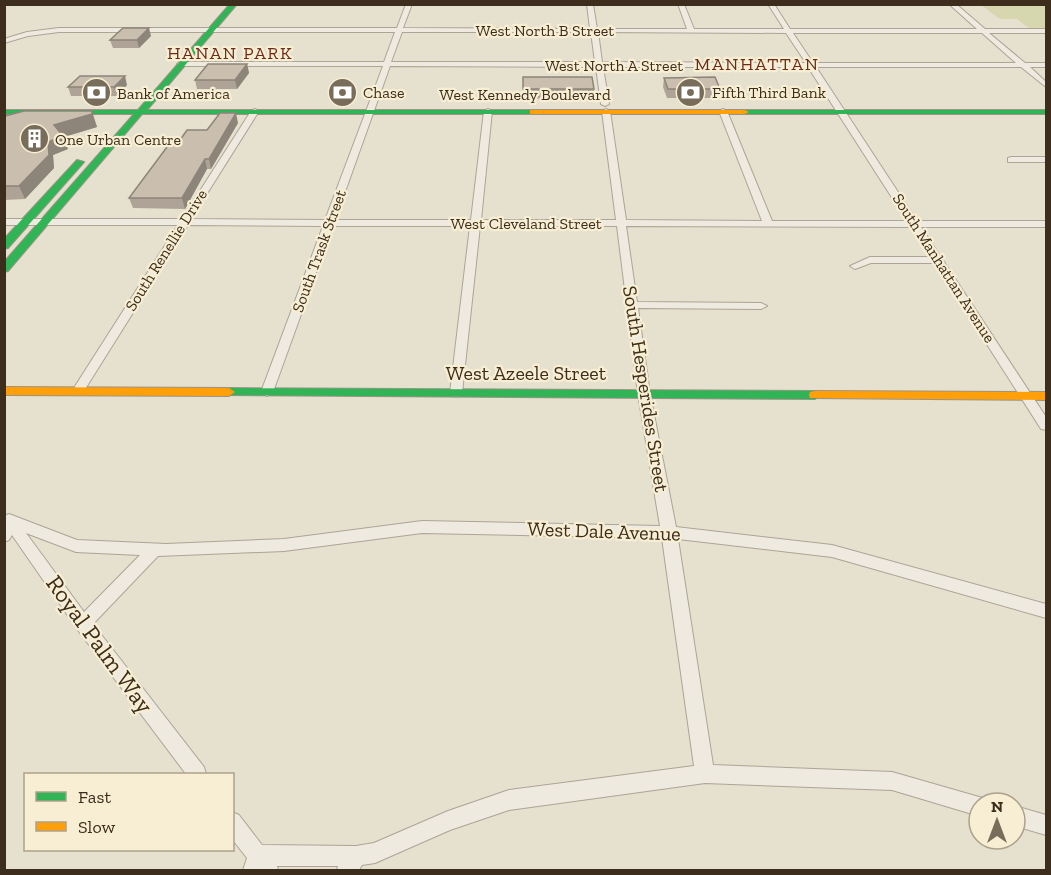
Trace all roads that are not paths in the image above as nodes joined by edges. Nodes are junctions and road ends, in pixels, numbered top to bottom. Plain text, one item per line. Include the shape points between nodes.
1 (222, 4) edge
2 (234, 4) edge
3 (409, 4) edge
4 (590, 4) edge
5 (681, 4) edge
6 (771, 4) edge
7 (952, 4) edge
8 (205, 30) junction
9 (400, 30) junction
10 (594, 30) junction
11 (691, 30) junction
12 (982, 30) junction
13 (789, 31) junction
14 (1047, 31) edge
15 (4, 41) edge
16 (182, 64) junction
17 (386, 65) junction
18 (599, 65) junction
19 (811, 65) junction
20 (1023, 65) junction
21 (1047, 65) edge
22 (1047, 85) edge
23 (4, 104) edge
24 (1047, 105) edge
25 (370, 107) junction
26 (605, 107) junction
27 (136, 108) junction
28 (839, 108) junction
29 (255, 111) junction
30 (488, 111) junction
31 (723, 111) junction
32 (4, 112) edge
33 (1047, 112) edge
34 (1011, 160) dead end
35 (1047, 160) edge
36 (4, 222) edge
37 (25, 222) junction
38 (43, 222) junction
39 (182, 223) junction
40 (330, 223) junction
41 (476, 223) junction
42 (620, 223) junction
43 (768, 223) junction
44 (915, 223) junction
45 (1047, 224) edge
46 (4, 246) edge
47 (939, 260) junction
48 (855, 266) dead end
49 (4, 269) edge
50 (632, 305) junction
51 (761, 306) dead end
52 (4, 391) edge
53 (78, 391) junction
54 (267, 392) junction
55 (456, 393) junction
56 (644, 394) junction
57 (1026, 395) junction
58 (1047, 396) edge
59 (1047, 426) edge
60 (6, 523) edge
61 (669, 532) junction
62 (154, 550) junction
63 (1047, 611) edge
64 (83, 624) junction
65 (196, 773) edge
66 (705, 774) junction
67 (967, 803) edge
68 (1027, 819) edge
69 (234, 825) edge
70 (1047, 825) edge
71 (352, 863) edge
72 (260, 865) edge

1 - 8 main road
2 - 8 main road
3 - 9 street, South Trask Street
4 - 10 street, South Hesperides Street
5 - 11 street
6 - 13 street, South Manhattan Avenue
7 - 12 street
8 - 9 street, West North B Street
8 - 15 street, West North B Street via 43,31
8 - 16 main road
8 - 27 main road
9 - 10 street, West North B Street
9 - 17 street, South Trask Street
10 - 11 street, West North B Street
10 - 18 street, South Hesperides Street
11 - 13 street, West North B Street
12 - 13 street, West North B Street
12 - 14 street, West North B Street
12 - 20 street
13 - 19 street, South Manhattan Avenue
16 - 17 street, West North A Street
16 - 27 main road
17 - 18 street, West North A Street
17 - 25 street, South Trask Street
18 - 19 street, West North A Street
18 - 26 street, South Hesperides Street
19 - 20 street, West North A Street
19 - 28 street, South Manhattan Avenue
20 - 21 street, West North A Street
20 - 22 street
23 - 27 main road, West Kennedy Boulevard
24 - 28 main road, West Kennedy Boulevard
25 - 26 main road, West Kennedy Boulevard
25 - 27 main road, West Kennedy Boulevard
25 - 29 main road, West Kennedy Boulevard
25 - 30 main road, West Kennedy Boulevard
25 - 40 street, South Trask Street
26 - 28 main road, West Kennedy Boulevard via 663,104
26 - 30 main road, West Kennedy Boulevard
26 - 31 main road, West Kennedy Boulevard
26 - 42 street, South Hesperides Street
27 - 29 main road, West Kennedy Boulevard
27 - 32 main road, West Kennedy Boulevard
27 - 37 main road
27 - 38 main road
28 - 31 main road, West Kennedy Boulevard
28 - 33 main road, West Kennedy Boulevard
28 - 44 street, South Manhattan Avenue
29 - 39 street, South Renellie Drive
30 - 41 street
31 - 43 street
34 - 35 street
36 - 37 street, West Cleveland Street
37 - 38 street, West Cleveland Street
37 - 46 main road
38 - 39 street, West Cleveland Street
38 - 49 main road
39 - 40 street, West Cleveland Street
39 - 53 street, South Renellie Drive
40 - 41 street, West Cleveland Street
40 - 54 street, South Trask Street
41 - 42 street, West Cleveland Street
41 - 55 street
42 - 43 street, West Cleveland Street
42 - 50 street, South Hesperides Street
43 - 44 street, West Cleveland Street
44 - 45 street, West Cleveland Street
44 - 47 street, South Manhattan Avenue
47 - 48 street via 870,260
47 - 57 street, South Manhattan Avenue
50 - 51 street
50 - 56 street, South Hesperides Street
52 - 53 main road, West Azeele Street
53 - 54 main road, West Azeele Street
54 - 55 main road, West Azeele Street
55 - 56 main road, West Azeele Street
56 - 57 main road, West Azeele Street
56 - 61 street, South Hesperides Street
57 - 58 main road, West Azeele Street
57 - 59 street, South Manhattan Avenue
60 - 62 street, West Dale Avenue via 76,546
60 - 64 street, Royal Palm Way
61 - 62 street, West Dale Avenue via 422,527 284,545
61 - 63 street, West Dale Avenue via 832,551
61 - 66 street, South Hesperides Street
62 - 64 street
64 - 65 street, Royal Palm Way
66 - 67 street via 892,781
66 - 71 street via 509,800 448,821
68 - 70 street
69 - 72 street
71 - 72 street

